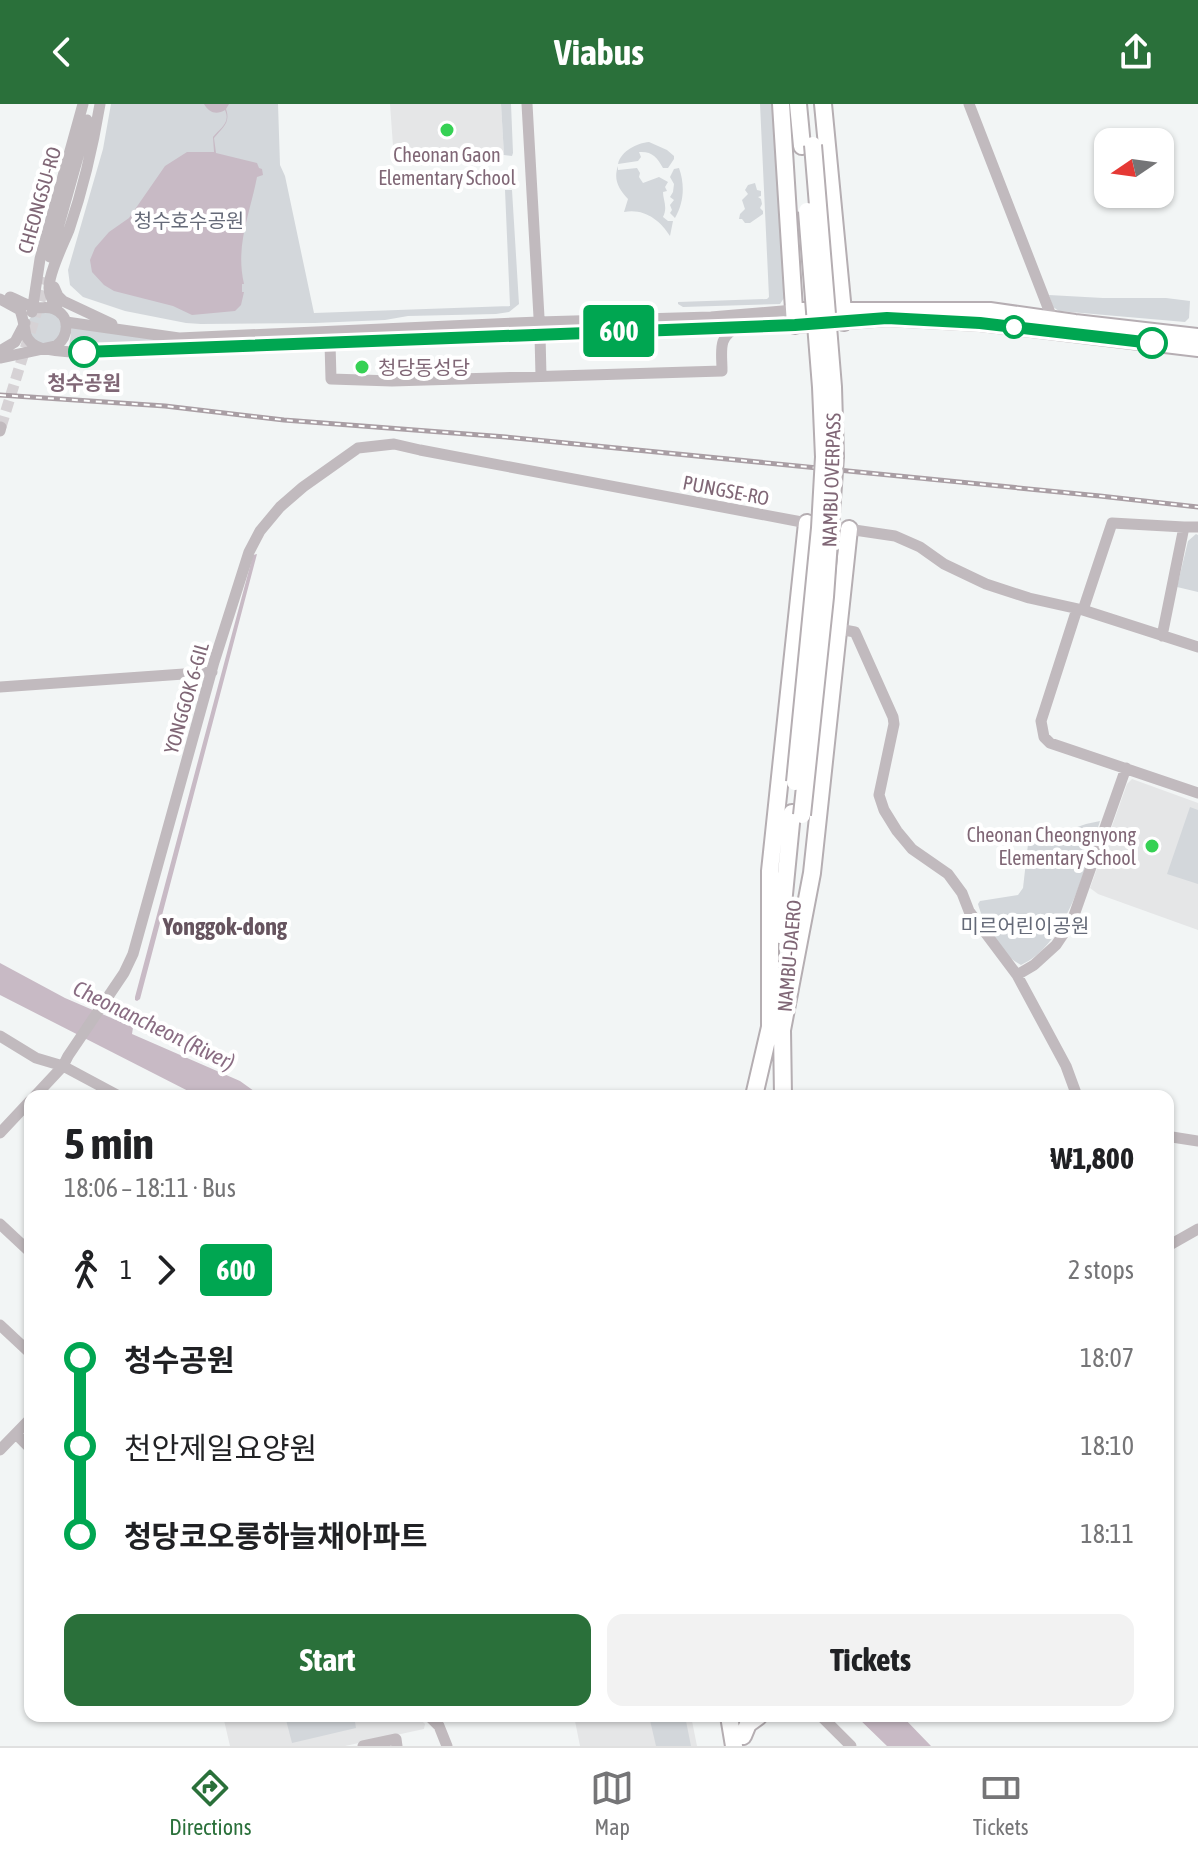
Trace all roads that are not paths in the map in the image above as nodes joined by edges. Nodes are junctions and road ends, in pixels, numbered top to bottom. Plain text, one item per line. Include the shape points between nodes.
1 (92, 104) edge
2 (527, 104) edge
3 (781, 104) edge
4 (798, 104) edge
5 (809, 104) edge
6 (823, 104) edge
7 (969, 104) edge
8 (807, 145) junction
9 (50, 260) junction
10 (35, 285) junction
11 (0, 298) edge
12 (14, 298) junction
13 (34, 309) junction
14 (58, 311) junction
15 (843, 315) junction
16 (794, 318) junction
17 (66, 322) junction
18 (25, 324) junction
19 (1052, 325) junction
20 (740, 326) junction
21 (540, 328) junction
22 (707, 328) junction
23 (121, 329) junction
24 (1198, 336) edge
25 (722, 341) junction
26 (330, 343) junction
27 (50, 349) junction
28 (1198, 349) edge
29 (81, 352) junction
30 (2, 355) edge
31 (541, 376) junction
32 (358, 448) joint
33 (807, 523) junction
34 (1184, 527) junction
35 (1198, 527) edge
36 (849, 529) junction
37 (1080, 609) junction
38 (796, 623) junction
39 (838, 629) junction
40 (1162, 636) junction
41 (1198, 647) edge
42 (212, 672) junction
43 (0, 687) edge
44 (1126, 768) junction
45 (1198, 793) edge
46 (797, 814) joint
47 (1017, 975) junction
48 (776, 1029) junction
49 (0, 1036) edge
50 (66, 1061) junction
51 (40, 1090) edge
52 (110, 1090) edge
53 (756, 1090) edge
54 (765, 1090) edge
55 (776, 1090) edge
56 (782, 1090) edge
57 (1075, 1090) edge
58 (24, 1107) edge
59 (0, 1133) edge
60 (1174, 1137) edge
61 (1198, 1141) edge
62 (0, 1224) edge
63 (1198, 1229) edge
64 (1174, 1243) edge
65 (24, 1246) edge
66 (0, 1325) edge
67 (24, 1347) edge
68 (24, 1425) edge
69 (16, 1434) junction
70 (24, 1442) edge
71 (0, 1450) edge
72 (435, 1722) edge
73 (732, 1722) edge
74 (741, 1722) edge
75 (751, 1722) edge
76 (827, 1722) edge
77 (397, 1742) edge
78 (741, 1743) edge
79 (363, 1746) edge
80 (447, 1746) edge
81 (851, 1746) edge

1 - 9 street, CHEONGSU-RO
1 - 9 street, CHEONGSU-RO via 94,141 85,175 70,228
2 - 21 street
3 - 16 highway
4 - 8 highway
5 - 8 highway
6 - 15 highway
7 - 19 street
8 - 46 highway, NAMBU OVERPASS, bridge via 832,372 835,457 825,597
9 - 10 street, CHEONGSU-RO
9 - 14 street via 49,289
9 - 23 street via 55,290 63,301
10 - 12 street
10 - 13 street, CHEONGSU-RO
11 - 12 street
11 - 18 street via 20,310
12 - 13 street
13 - 14 street
13 - 18 street
14 - 17 street
15 - 16 main road
15 - 19 main road
16 - 20 street
16 - 21 street via 711,317
17 - 23 street
17 - 27 street via 62,342
18 - 27 street via 31,343
18 - 30 street
19 - 24 main road
19 - 28 main road
20 - 22 street
20 - 25 street
21 - 22 street
21 - 23 street via 179,338
21 - 26 street
21 - 31 street
22 - 25 street
25 - 31 street via 722,371
26 - 29 street
26 - 31 street via 331,379
27 - 29 street
27 - 30 street
29 - 30 street
32 - 33 street, PUNGSE-RO via 394,444
32 - 42 street, YONGGOK 6-GIL via 303,487 260,531
33 - 36 street, PUNGSE-RO
33 - 38 highway
34 - 35 street
34 - 37 street via 1112,523
34 - 40 street
36 - 37 street, PUNGSE-RO via 895,536 986,584
36 - 39 highway
37 - 40 street, PUNGSE-RO
37 - 44 street via 1041,721 1044,737
38 - 39 street
38 - 48 highway via 770,871
39 - 47 street via 855,632 893,717 879,795 884,810 912,849 948,874
39 - 48 highway via 812,873
40 - 41 street, PUNGSE-RO
42 - 43 street
42 - 50 street, YONGGOK 6-GIL via 133,954
44 - 45 street
44 - 47 street via 1072,921 1056,945
46 - 48 highway, NAMBU-DAERO
47 - 57 street
48 - 53 highway
48 - 54 highway
48 - 55 highway, NAMBU-DAERO
48 - 56 highway
49 - 50 street via 36,1058
50 - 51 street, YONGGOK 6-GIL
50 - 52 street
58 - 59 street
60 - 61 street
62 - 65 street
63 - 64 street
66 - 67 street
68 - 69 street
69 - 70 street
69 - 71 street
72 - 80 street
73 - 78 highway
74 - 78 highway
75 - 78 highway
76 - 81 street
77 - 79 street

